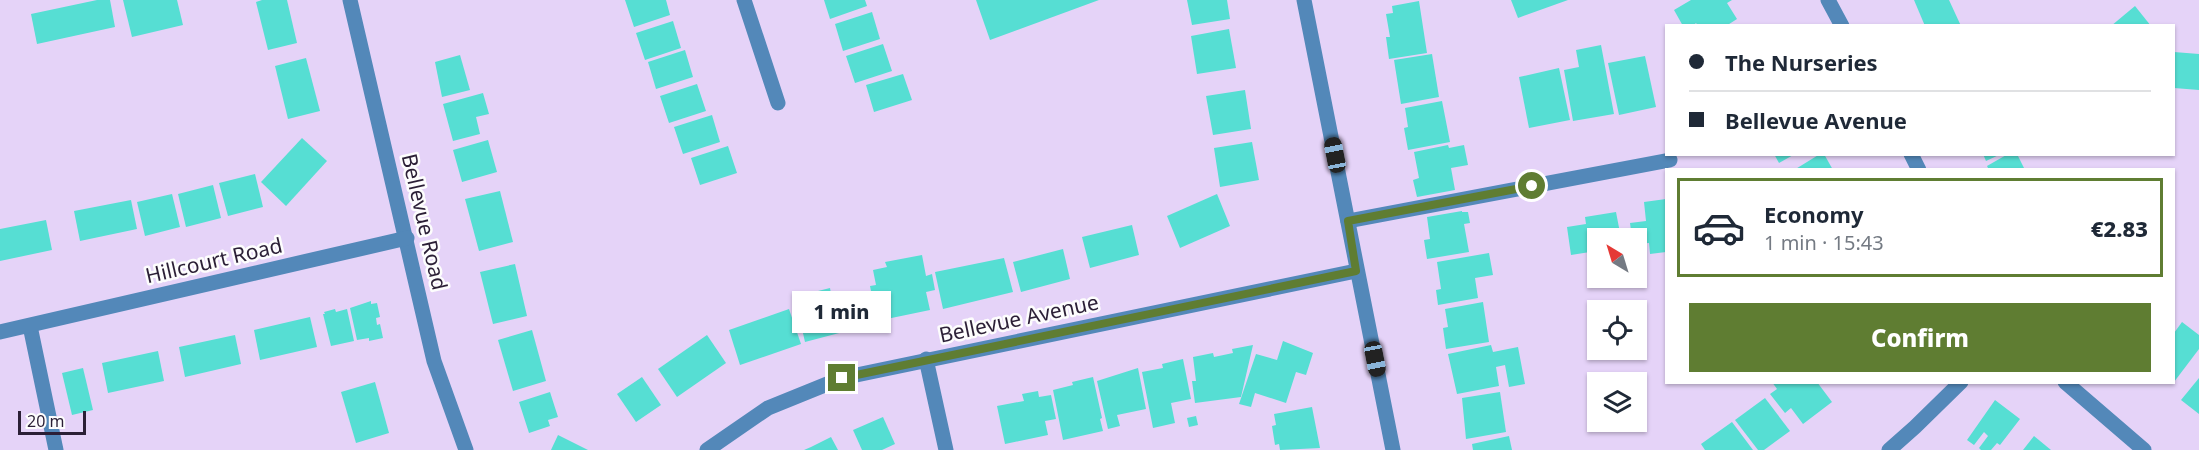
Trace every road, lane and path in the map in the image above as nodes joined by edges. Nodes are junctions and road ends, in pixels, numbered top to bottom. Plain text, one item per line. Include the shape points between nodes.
1 (350, 0) edge
2 (744, 0) edge
3 (1304, 0) edge
4 (1828, 0) edge
5 (1841, 24) edge
6 (778, 103) dead end
7 (1670, 160) dead end
8 (1348, 221) junction
9 (407, 238) junction
10 (1356, 271) junction
11 (30, 326) junction
12 (0, 332) edge
13 (926, 359) junction
14 (1959, 384) edge
15 (2067, 384) edge
16 (56, 450) edge
17 (465, 450) edge
18 (707, 450) edge
19 (946, 450) edge
20 (1393, 450) edge
21 (1888, 450) edge
22 (2144, 450) edge

1 - 9 street, Bellevue Road
2 - 6 street
3 - 8 street
4 - 5 street
7 - 8 street
8 - 10 street
9 - 11 street, Hillcourt Road
9 - 17 street, Bellevue Road via 434,361
10 - 13 street, Bellevue Avenue
10 - 20 street
11 - 12 street, Hillcourt Road
11 - 16 street
13 - 18 street, Bellevue Avenue via 832,381 768,408
13 - 19 street
14 - 21 street
15 - 22 street

